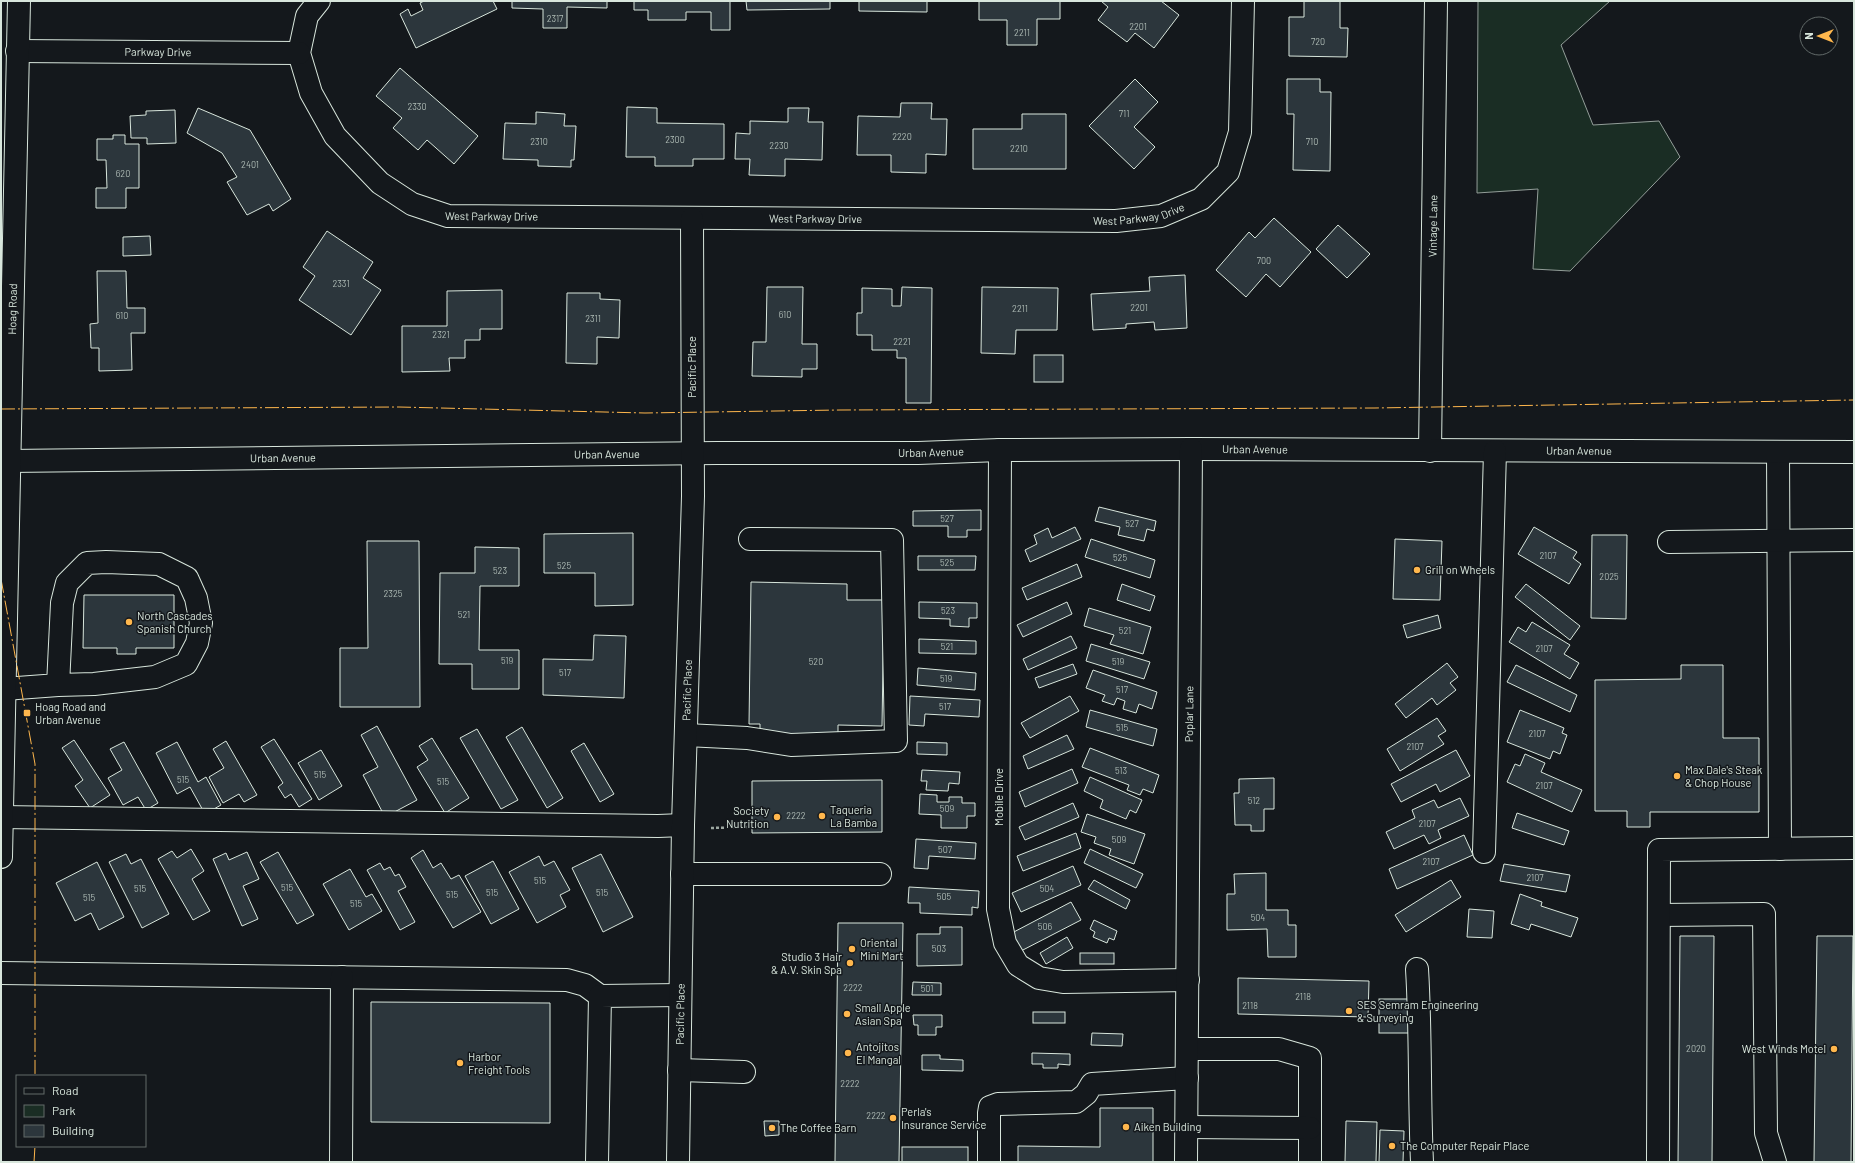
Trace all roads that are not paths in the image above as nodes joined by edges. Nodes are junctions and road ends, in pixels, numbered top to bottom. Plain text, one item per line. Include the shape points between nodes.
1 (19, 1) edge
2 (318, 1) edge
3 (1243, 1) edge
4 (1436, 1) edge
5 (17, 51) junction
6 (299, 53) junction
7 (692, 219) junction
8 (6, 360) edge
9 (1191, 448) junction
10 (1000, 450) junction
11 (1430, 451) junction
12 (1495, 451) junction
13 (1778, 452) junction
14 (1854, 452) edge
15 (693, 454) junction
16 (8, 461) junction
17 (750, 539) dead end
18 (1777, 540) junction
19 (1854, 540) edge
20 (1669, 542) dead end
21 (58, 685) junction
22 (4, 689) junction
23 (686, 735) junction
24 (1, 817) edge
25 (683, 825) junction
26 (1854, 848) edge
27 (1780, 849) junction
28 (1484, 852) dead end
29 (1, 857) edge
30 (682, 874) junction
31 (880, 874) dead end
32 (1659, 915) junction
33 (1417, 969) dead end
34 (1, 973) edge
35 (342, 977) junction
36 (1188, 980) junction
37 (680, 995) junction
38 (600, 996) junction
39 (1187, 1048) junction
40 (679, 1070) junction
41 (744, 1072) dead end
42 (1187, 1078) junction
43 (1186, 1127) junction
44 (1310, 1128) junction
45 (341, 1162) edge
46 (597, 1162) edge
47 (678, 1162) edge
48 (989, 1162) edge
49 (1186, 1162) edge
50 (1310, 1162) edge
51 (1422, 1162) edge
52 (1658, 1162) edge
53 (1775, 1162) edge

1 - 5 street, Hoag Road
2 - 6 street via 307,16
3 - 7 street, West Parkway Drive via 1240,132 1228,172 1201,199 1161,216 1116,220
4 - 11 street, Vintage Lane
5 - 6 street, Parkway Drive
5 - 8 street, Hoag Road
6 - 7 street, West Parkway Drive via 311,93 335,136 380,183 412,204 448,216
7 - 15 street, Pacific Place
8 - 16 street, Hoag Road
9 - 10 street, Urban Avenue
9 - 11 street, Urban Avenue
9 - 36 street, Poplar Lane
10 - 15 street, Urban Avenue
10 - 36 street, Mobile Drive via 998,909 1005,944 1018,966 1039,978 1063,982
11 - 12 street, Urban Avenue
12 - 13 street, Urban Avenue
12 - 28 street
13 - 14 street, Urban Avenue
13 - 18 street
15 - 16 street, Urban Avenue
15 - 23 street, Pacific Place
16 - 22 street, Hoag Road
17 - 23 street via 892,540 896,741 791,745 746,738
18 - 19 street
18 - 20 street
18 - 27 street
21 - 21 street via 155,677 186,664 197,643 201,623 196,598 186,578 159,564 87,563 66,583 62,603
21 - 22 street
22 - 24 street, Hoag Road
23 - 25 street, Pacific Place
24 - 25 street
24 - 29 street, Hoag Road
25 - 30 street, Pacific Place
26 - 27 street
27 - 32 street via 1659,850
30 - 31 street
30 - 37 street, Pacific Place
32 - 52 street
32 - 53 street via 1764,914 1766,1133
33 - 51 street
34 - 35 street
35 - 38 street via 567,980 585,985
35 - 45 street
36 - 39 street, Poplar Lane
37 - 38 street
37 - 40 street, Pacific Place
38 - 46 street
39 - 42 street, Poplar Lane
39 - 44 street via 1279,1049 1310,1058
40 - 41 street
40 - 47 street, Pacific Place
42 - 43 street, Poplar Lane
42 - 48 street via 1092,1084 1086,1094 1076,1102 998,1104 990,1107
43 - 44 street
43 - 49 street, Poplar Lane
44 - 50 street

